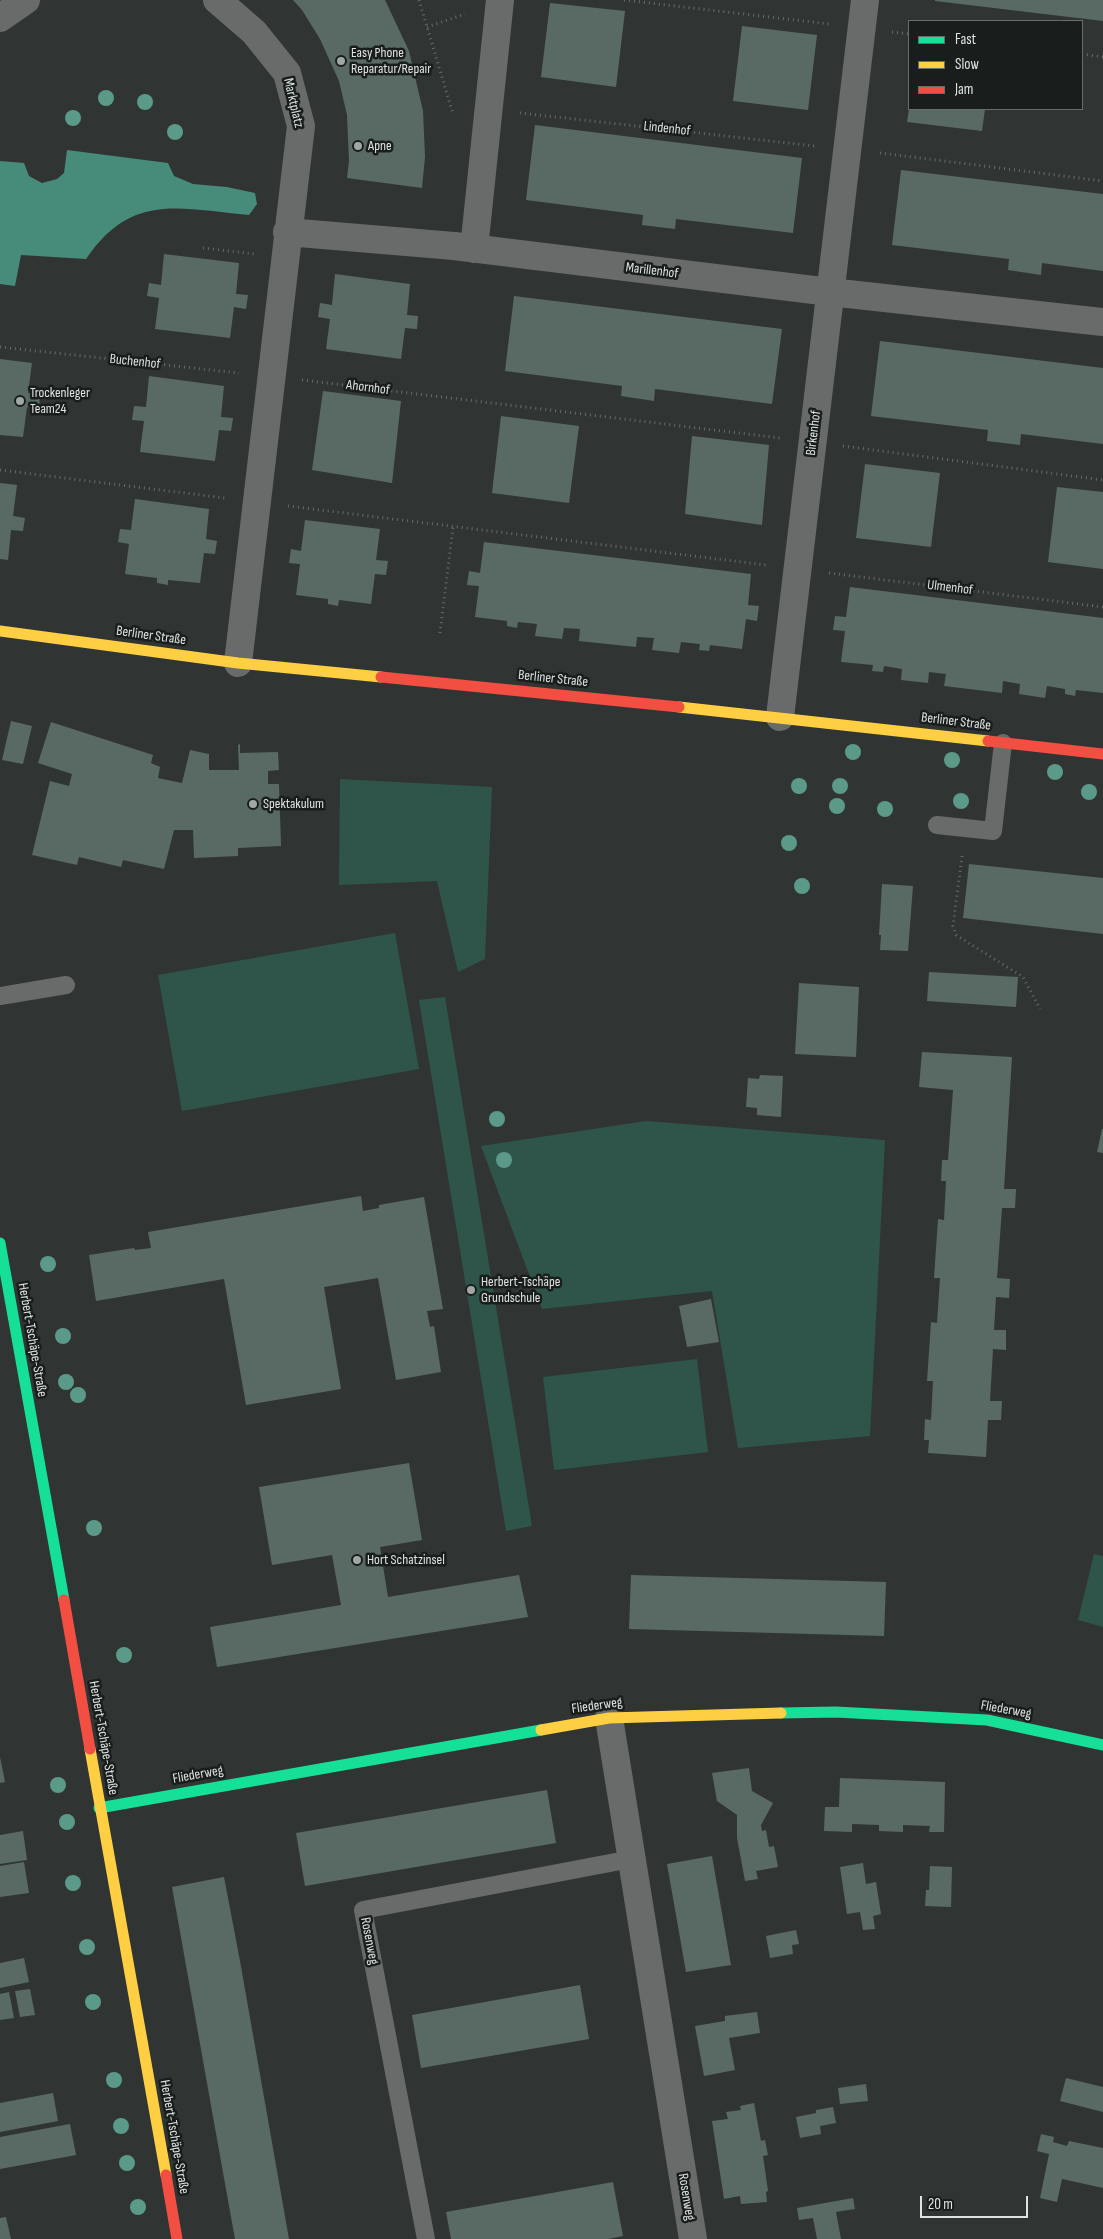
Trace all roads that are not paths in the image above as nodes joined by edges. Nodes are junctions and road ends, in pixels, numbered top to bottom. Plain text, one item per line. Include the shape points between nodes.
1 (26, 0) edge
2 (217, 0) edge
3 (500, 0) edge
4 (865, 0) edge
5 (0, 18) edge
6 (286, 245) junction
7 (474, 249) junction
8 (830, 292) junction
9 (1103, 322) edge
10 (0, 631) edge
11 (238, 663) junction
12 (780, 716) junction
13 (1003, 743) junction
14 (1103, 754) edge
15 (937, 824) dead end
16 (66, 985) dead end
17 (0, 996) edge
18 (0, 1243) edge
19 (609, 1718) junction
20 (1103, 1745) edge
21 (100, 1808) junction
22 (631, 1859) junction
23 (177, 2239) edge
24 (426, 2239) edge
25 (693, 2239) edge

1 - 5 street
2 - 6 street, Marktplatz via 254,32 287,73 301,126
3 - 7 street
4 - 8 street, Birkenhof
6 - 7 street
6 - 11 street
7 - 8 street, Marillenhof
8 - 9 street
8 - 12 street, Birkenhof
10 - 11 street, Berliner Straße
11 - 12 street, Berliner Straße
12 - 13 street, Berliner Straße
13 - 14 street, Berliner Straße
13 - 15 lane via 992,831
16 - 17 lane
18 - 21 street, Herbert-Tschäpe-Straße
19 - 20 street, Fliederweg via 836,1712 987,1720
19 - 21 street, Fliederweg
19 - 22 street, Rosenweg
21 - 23 street, Herbert-Tschäpe-Straße
22 - 24 lane, Rosenweg via 363,1910
22 - 25 street, Rosenweg

